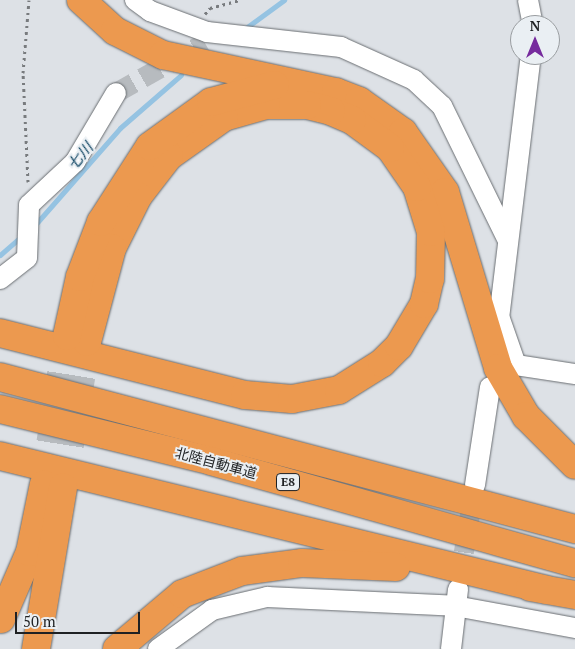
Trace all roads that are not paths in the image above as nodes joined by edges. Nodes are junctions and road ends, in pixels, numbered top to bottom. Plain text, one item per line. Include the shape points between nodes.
1 (81, 0) edge
2 (135, 0) edge
3 (528, 0) edge
4 (531, 15) edge
5 (530, 65) edge
6 (336, 92) junction
7 (116, 93) tunnel mouth
8 (508, 241) junction
9 (0, 279) edge
10 (498, 314) junction
11 (0, 333) edge
12 (497, 335) dead end
13 (575, 374) edge
14 (0, 377) edge
15 (490, 387) dead end
16 (0, 409) edge
17 (0, 456) edge
18 (575, 465) edge
19 (475, 485) tunnel mouth
20 (575, 529) edge
21 (575, 563) edge
22 (547, 590) junction
23 (575, 595) edge
24 (456, 597) junction
25 (1, 618) edge
26 (575, 628) edge
27 (36, 649) edge
28 (116, 649) edge
29 (158, 649) edge
30 (451, 649) edge

1 - 6 highway via 115,31 163,55
2 - 8 street via 150,11 202,34 340,47 414,80 442,106
3 - 4 street
5 - 8 street
6 - 11 highway via 283,84 236,92 191,113 157,140 131,170 101,222 80,277 77,339 112,248 138,196 169,156 224,117 266,105 308,105 352,120 390,148 417,187 432,232 430,279 424,304 393,352 339,390 292,399 246,395
6 - 18 highway via 359,101 403,132 434,171 454,217 481,322 498,368 526,416
7 - 9 street via 75,162 29,213 27,258
8 - 10 street
10 - 12 street
10 - 13 street via 516,365
14 - 20 highway, 北陸自動車道 / E8
15 - 19 street
16 - 21 highway, 北陸自動車道 / E8 via 211,461
17 - 22 highway
22 - 23 highway
22 - 28 highway via 370,564 272,565 219,578 182,594
24 - 26 street
24 - 29 street via 249,599 212,610
24 - 30 street
25 - 27 highway via 30,552 54,485

